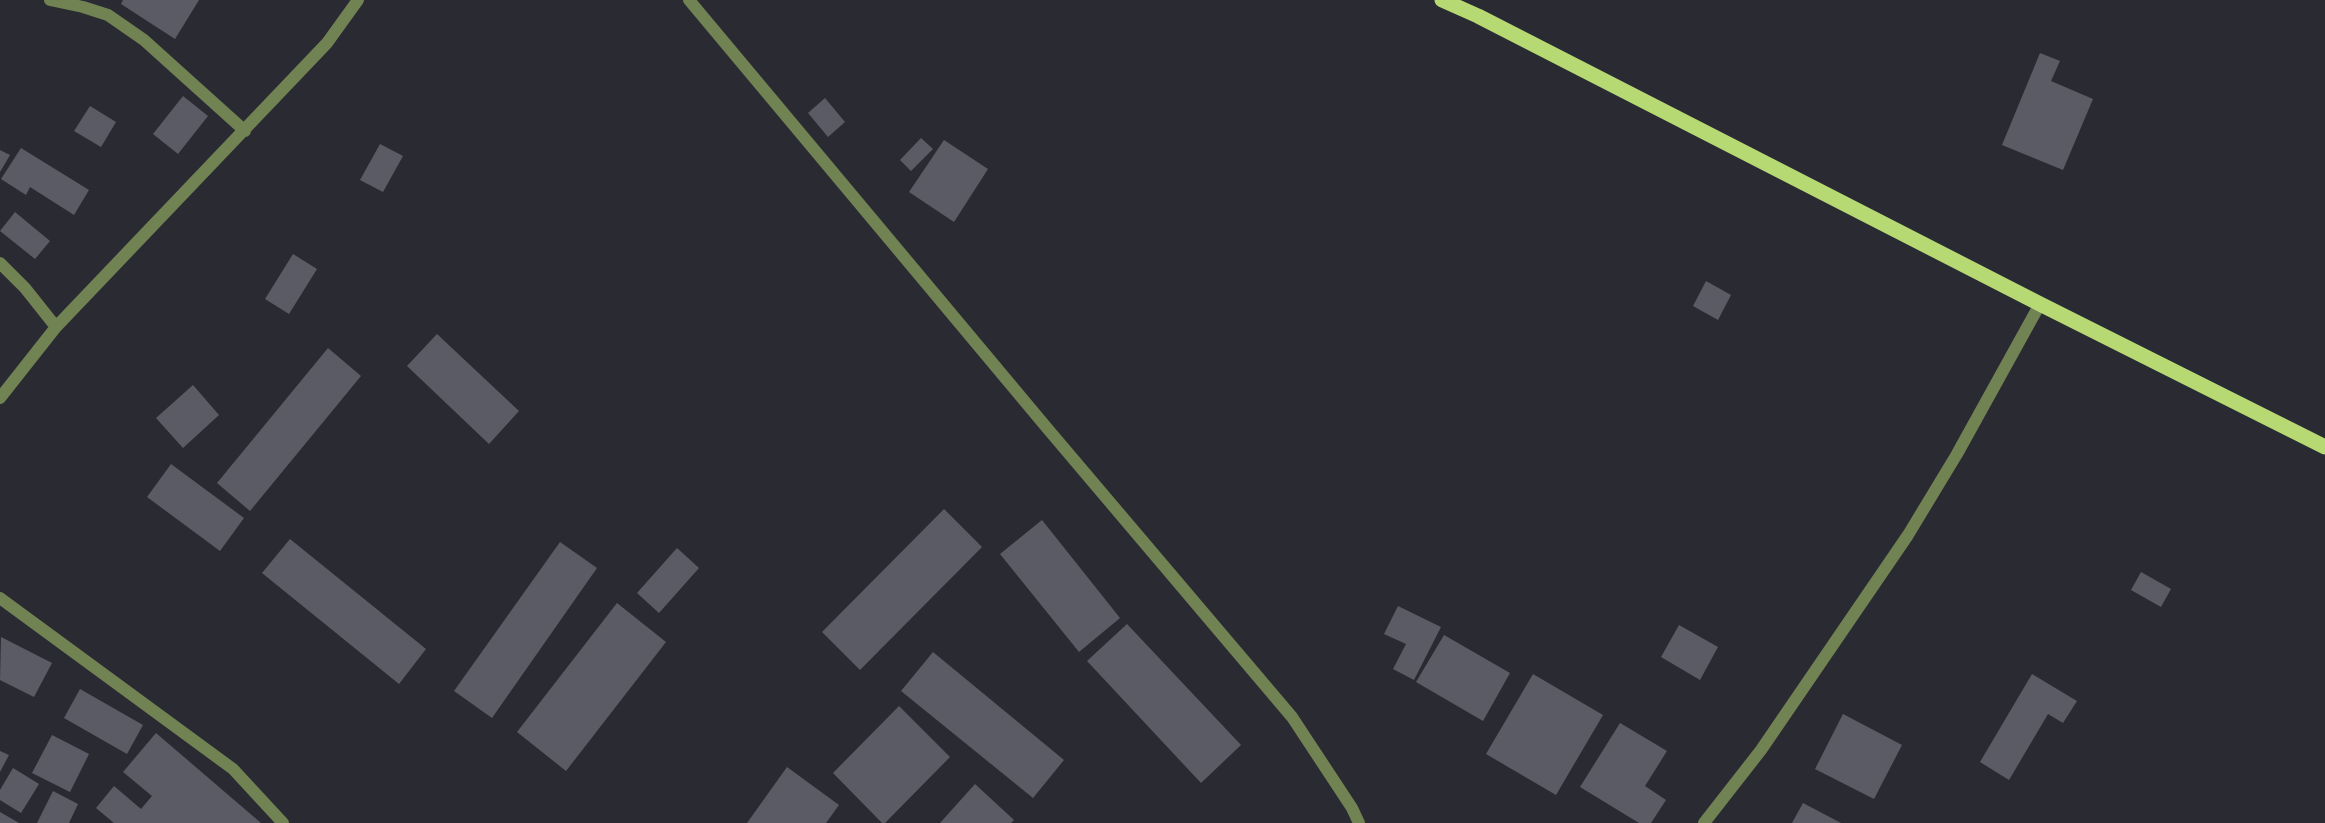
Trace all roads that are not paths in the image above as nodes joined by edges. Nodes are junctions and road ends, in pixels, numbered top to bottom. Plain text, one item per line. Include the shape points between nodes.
1 (50, 0) edge
2 (358, 0) edge
3 (689, 0) edge
4 (1442, 0) edge
5 (245, 131) junction
6 (0, 263) edge
7 (2040, 304) junction
8 (56, 327) junction
9 (0, 398) edge
10 (2325, 447) edge
11 (0, 598) edge
12 (283, 823) edge
13 (1359, 823) edge
14 (1704, 823) edge

1 - 5 street via 108,15 144,40
2 - 5 street via 327,43
3 - 13 street via 1292,717
4 - 7 main road
5 - 8 street
6 - 8 street
7 - 10 main road
7 - 14 street via 1908,536 1761,750
8 - 9 street
11 - 12 street via 233,769

